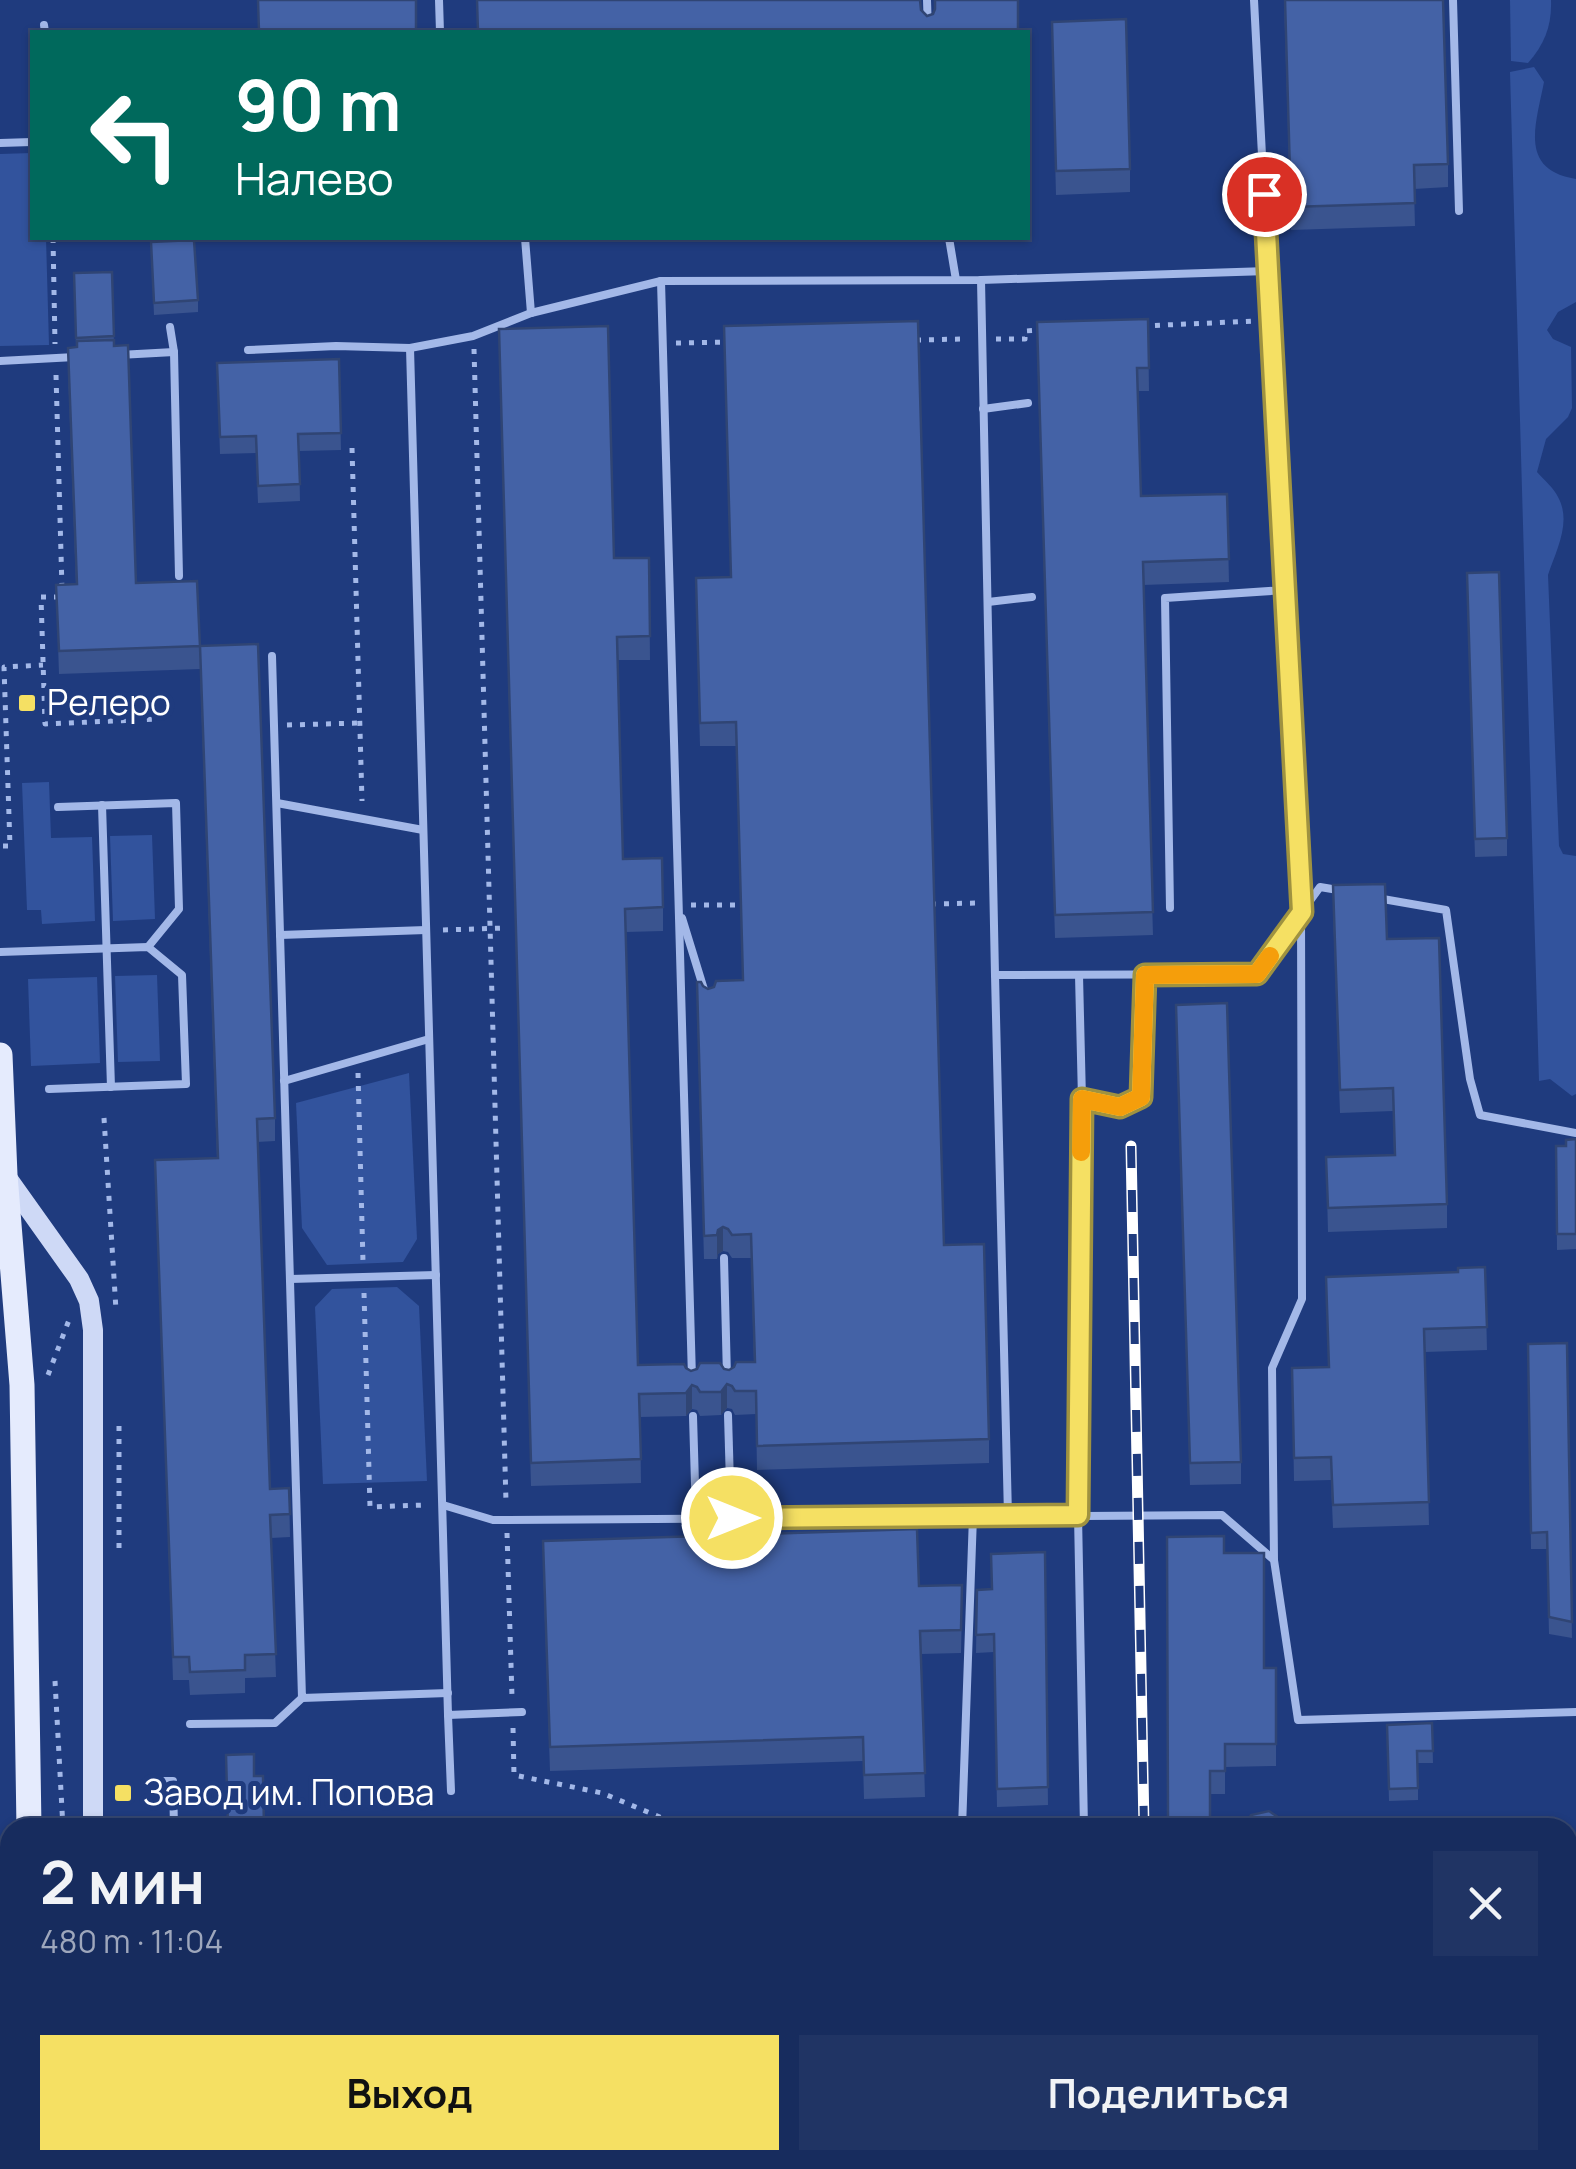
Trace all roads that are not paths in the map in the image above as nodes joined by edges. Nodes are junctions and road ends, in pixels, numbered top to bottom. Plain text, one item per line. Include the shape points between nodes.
1 (439, 0) edge
2 (927, 0) edge
3 (1254, 0) edge
4 (1454, 0) edge
5 (440, 30) edge
6 (928, 30) edge
7 (30, 142) edge
8 (0, 143) edge
9 (1459, 211) dead end
10 (524, 240) edge
11 (950, 240) edge
12 (1268, 271) junction
13 (956, 280) junction
14 (981, 280) junction
15 (661, 281) junction
16 (531, 313) junction
17 (170, 327) dead end
18 (410, 348) junction
19 (248, 350) dead end
20 (174, 352) junction
21 (114, 355) edge
22 (95, 356) edge
23 (0, 361) edge
24 (1028, 403) dead end
25 (984, 409) junction
26 (178, 576) dead end
27 (1285, 590) junction
28 (1032, 597) dead end
29 (988, 602) junction
30 (272, 656) dead end
31 (276, 803) junction
32 (102, 805) junction
33 (58, 807) dead end
34 (424, 830) junction
35 (1356, 894) edge
36 (1374, 897) edge
37 (678, 905) junction
38 (1170, 908) dead end
39 (1302, 912) junction
40 (426, 930) junction
41 (280, 935) junction
42 (148, 947) junction
43 (106, 948) junction
44 (0, 952) edge
45 (1080, 975) junction
46 (1145, 975) junction
47 (995, 976) junction
48 (709, 1005) edge
49 (430, 1040) junction
50 (0, 1055) edge
51 (284, 1080) junction
52 (112, 1086) junction
53 (49, 1089) dead end
54 (1082, 1099) junction
55 (1576, 1133) edge
56 (5, 1174) junction
57 (724, 1258) dead end
58 (436, 1275) junction
59 (290, 1279) junction
60 (728, 1386) edge
61 (692, 1387) edge
62 (728, 1415) edge
63 (693, 1416) edge
64 (442, 1504) junction
65 (1078, 1515) junction
66 (972, 1516) junction
67 (1008, 1516) junction
68 (696, 1518) junction
69 (732, 1518) junction
70 (1274, 1560) junction
71 (448, 1694) junction
72 (302, 1698) junction
73 (1576, 1712) edge
74 (517, 1713) road end
75 (448, 1715) junction
76 (190, 1724) dead end
77 (150, 1781) dead end
78 (451, 1790) dead end
79 (29, 1818) edge
80 (92, 1818) edge
81 (174, 1818) edge
82 (962, 1818) edge
83 (1084, 1818) edge

1 - 5 lane
2 - 6 lane
3 - 12 lane
4 - 9 lane
7 - 8 lane
10 - 16 lane
11 - 13 lane
12 - 14 lane
12 - 27 lane
13 - 14 lane
13 - 15 lane
14 - 25 lane
15 - 16 lane
15 - 37 lane
16 - 18 lane via 473,336
17 - 20 lane
18 - 19 lane
18 - 34 lane
20 - 21 lane
20 - 26 lane
22 - 23 lane
24 - 25 lane
25 - 29 lane
27 - 38 lane via 1165,598
27 - 39 lane
28 - 29 lane
29 - 47 lane
30 - 31 lane
31 - 34 lane
31 - 41 lane
32 - 33 lane
32 - 42 lane via 176,802 180,909
32 - 43 lane
34 - 40 lane
35 - 39 lane via 1320,887
36 - 55 lane via 1446,910 1480,1115
37 - 48 lane
37 - 61 lane
39 - 46 lane via 1257,974
39 - 70 lane via 1302,1299 1272,1368
40 - 41 lane
40 - 49 lane
41 - 51 lane
42 - 43 lane
42 - 52 lane via 182,975 186,1084
43 - 44 lane
43 - 52 lane
45 - 46 lane
45 - 47 lane
45 - 54 lane
46 - 54 lane via 1141,1097 1120,1107
47 - 67 lane
49 - 51 lane
49 - 58 lane
50 - 56 main road
51 - 59 lane
52 - 53 lane
54 - 65 lane
56 - 79 main road via 22,1385
56 - 80 main road via 79,1279 94,1330
57 - 60 lane
58 - 59 lane
58 - 64 lane
59 - 72 lane
62 - 69 lane
63 - 68 lane
64 - 68 lane via 493,1520
64 - 71 lane
65 - 67 lane
65 - 70 lane via 1222,1515
65 - 83 lane
66 - 67 lane
66 - 69 lane
66 - 82 lane
68 - 69 lane
70 - 73 lane via 1298,1720
71 - 72 lane
71 - 75 lane
72 - 76 lane via 275,1723
74 - 75 lane
75 - 78 lane
77 - 81 lane via 173,1781

